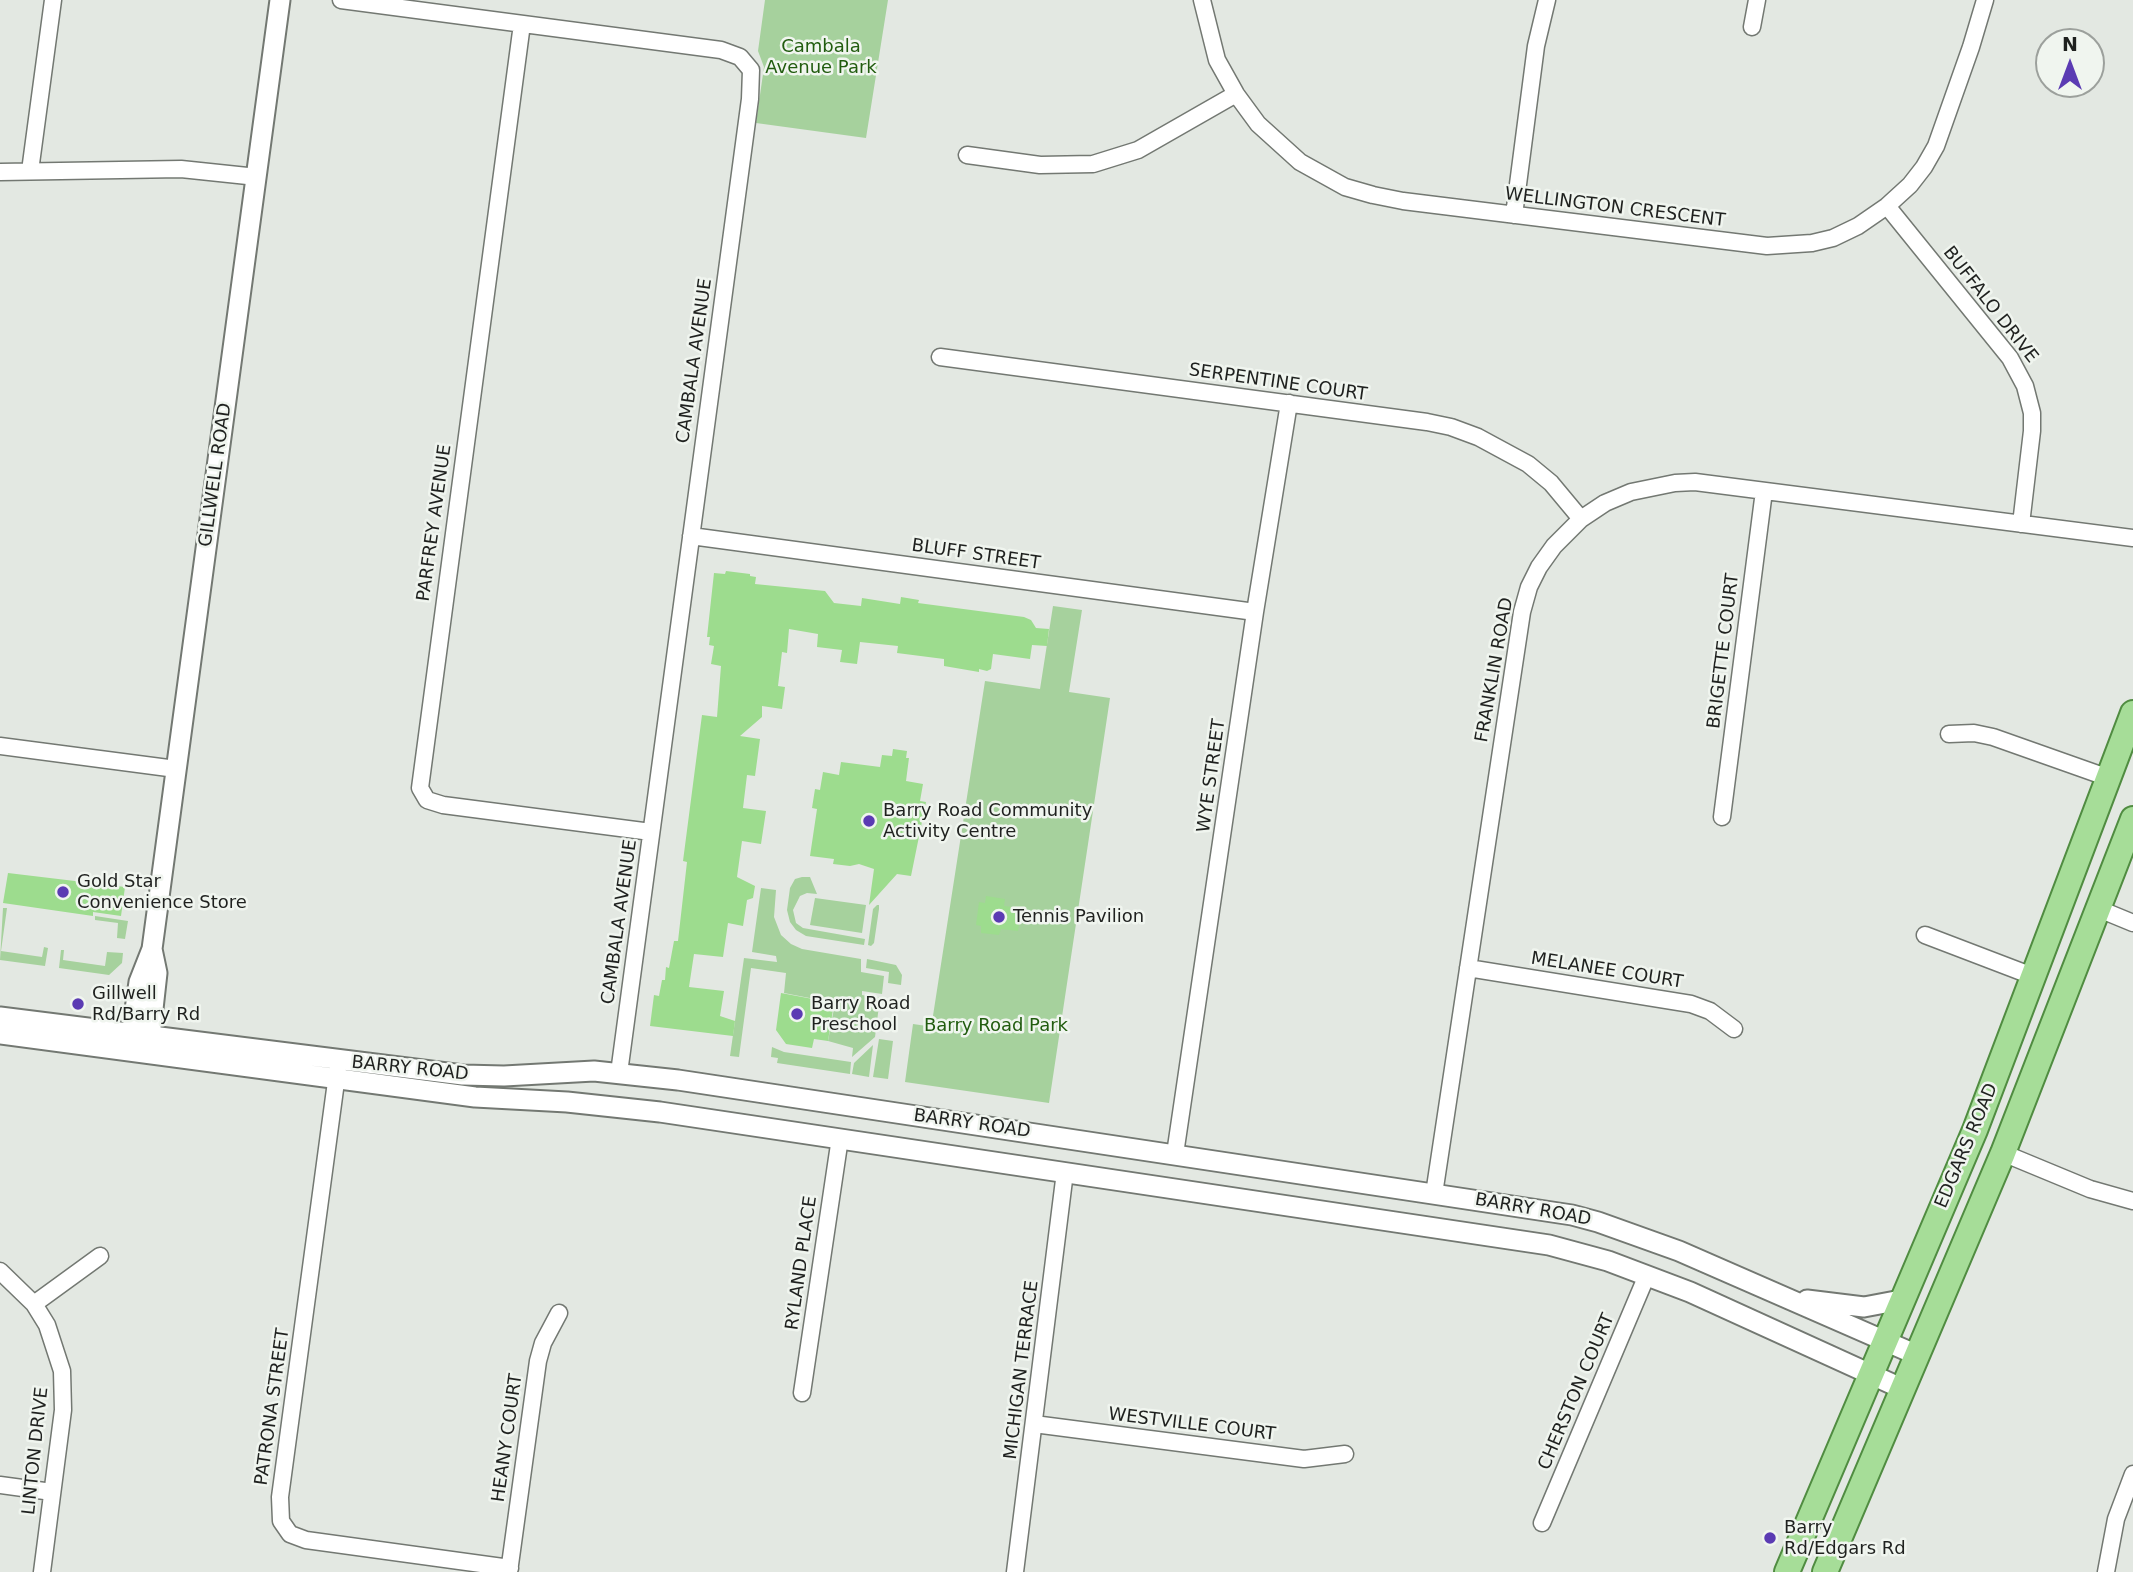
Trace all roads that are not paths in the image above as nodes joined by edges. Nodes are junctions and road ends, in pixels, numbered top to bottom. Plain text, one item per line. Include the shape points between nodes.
1 (53, 0) edge
2 (280, 0) edge
3 (341, 0) edge
4 (1202, 0) edge
5 (1548, 0) edge
6 (1757, 0) edge
7 (1985, 0) edge
8 (522, 24) junction
9 (1752, 27) dead end
10 (1236, 94) junction
11 (967, 155) dead end
12 (30, 171) junction
13 (0, 172) edge
14 (257, 177) junction
15 (1887, 206) junction
16 (1514, 215) junction
17 (940, 357) dead end
18 (1289, 403) junction
19 (1764, 491) junction
20 (1581, 519) junction
21 (2021, 524) junction
22 (691, 536) junction
23 (2133, 538) edge
24 (1255, 612) junction
25 (2133, 713) edge
26 (1949, 734) dead end
27 (0, 746) edge
28 (176, 769) junction
29 (2109, 778) junction
30 (1722, 817) dead end
31 (2133, 819) edge
32 (651, 832) junction
33 (2099, 909) junction
34 (2133, 923) edge
35 (1925, 935) dead end
36 (1468, 968) junction
37 (2035, 977) junction
38 (0, 1017) edge
39 (1734, 1029) dead end
40 (0, 1034) edge
41 (140, 1044) junction
42 (338, 1070) junction
43 (619, 1073) junction
44 (616, 1107) junction
45 (840, 1138) junction
46 (2003, 1153) junction
47 (1175, 1154) junction
48 (1065, 1172) junction
49 (1434, 1194) junction
50 (2133, 1200) edge
51 (1429, 1227) junction
52 (100, 1256) dead end
53 (0, 1271) edge
54 (1647, 1275) junction
55 (1781, 1296) junction
56 (1901, 1300) junction
57 (34, 1304) junction
58 (559, 1313) dead end
59 (1884, 1341) junction
60 (1917, 1355) junction
61 (1870, 1376) junction
62 (1903, 1389) junction
63 (802, 1393) dead end
64 (1034, 1424) junction
65 (1345, 1454) dead end
66 (2133, 1474) edge
67 (0, 1485) edge
68 (52, 1492) junction
69 (1542, 1523) dead end
70 (510, 1570) edge
71 (42, 1572) edge
72 (1015, 1572) edge
73 (1787, 1572) edge
74 (1825, 1572) edge
75 (2106, 1572) edge

1 - 12 street
2 - 14 street, GILLWELL ROAD
3 - 8 street, CAMBALA AVENUE
4 - 10 street, WELLINGTON CRESCENT via 1217,60
5 - 16 street via 1536,46
6 - 9 street
7 - 15 street, WELLINGTON CRESCENT via 1936,146 1910,185
8 - 22 street, CAMBALA AVENUE via 721,50 740,57 751,70
8 - 32 street, PARFREY AVENUE via 420,788 427,800 443,805
10 - 11 street via 1138,150 1093,164 1040,165
10 - 16 street, WELLINGTON CRESCENT via 1282,148 1345,187 1403,201
12 - 13 street
12 - 14 street via 181,169
14 - 28 street, GILLWELL ROAD
15 - 16 street, WELLINGTON CRESCENT via 1833,238 1788,246
15 - 21 street, BUFFALO DRIVE via 2010,358 2025,386 2032,431
17 - 18 street, SERPENTINE COURT
18 - 20 street, SERPENTINE COURT via 1427,422 1478,437 1544,477
18 - 24 street, WYE STREET
19 - 20 street, FRANKLIN ROAD via 1675,483 1631,492
19 - 21 street, FRANKLIN ROAD
19 - 30 street, BRIGETTE COURT
20 - 36 street, FRANKLIN ROAD via 1539,567 1522,612
21 - 23 street, FRANKLIN ROAD
22 - 24 street, BLUFF STREET
22 - 32 street, CAMBALA AVENUE
24 - 47 street, WYE STREET
25 - 29 main road, EDGARS ROAD
26 - 29 street via 1993,737
27 - 28 street
28 - 41 street, GILLWELL ROAD via 152,949 157,973
29 - 37 main road, EDGARS ROAD
31 - 33 main road, EDGARS ROAD
32 - 43 street, CAMBALA AVENUE
33 - 34 street
33 - 46 main road, EDGARS ROAD
35 - 37 street
36 - 39 street, MELANEE COURT via 1690,1004 1710,1011
36 - 49 street, FRANKLIN ROAD
37 - 56 main road, EDGARS ROAD
38 - 41 street, BARRY ROAD
40 - 41 street, BARRY ROAD
41 - 42 street, BARRY ROAD
42 - 43 street, BARRY ROAD via 463,1076
42 - 44 street, BARRY ROAD via 475,1097
42 - 70 street, PATRONA STREET via 280,1497 281,1521 290,1534 306,1540
43 - 44 street
43 - 47 street, BARRY ROAD
44 - 45 street, BARRY ROAD
45 - 48 street, BARRY ROAD
45 - 63 street, RYLAND PLACE
46 - 50 street via 2090,1189
46 - 60 main road, EDGARS ROAD
47 - 49 street, BARRY ROAD
48 - 51 street, BARRY ROAD
48 - 64 street, MICHIGAN TERRACE
49 - 51 street
49 - 55 street, BARRY ROAD via 1598,1222 1690,1255
51 - 54 street, BARRY ROAD via 1581,1252
52 - 57 street
53 - 57 street, LINTON DRIVE
54 - 61 street, BARRY ROAD
54 - 69 street, CHERSTON COURT
55 - 56 street via 1864,1307
55 - 59 street, BARRY ROAD
56 - 59 main road, EDGARS ROAD
57 - 68 street, LINTON DRIVE via 47,1325 62,1371 63,1410
58 - 70 street, HEANY COURT via 538,1362
59 - 60 street, BARRY ROAD
59 - 61 main road, EDGARS ROAD
60 - 62 main road, EDGARS ROAD
61 - 62 street, BARRY ROAD
61 - 73 main road, EDGARS ROAD
62 - 74 main road, EDGARS ROAD
64 - 65 street, WESTVILLE COURT via 1304,1459
64 - 72 street, MICHIGAN TERRACE
66 - 75 street via 2116,1519
67 - 68 street
68 - 71 street, LINTON DRIVE

